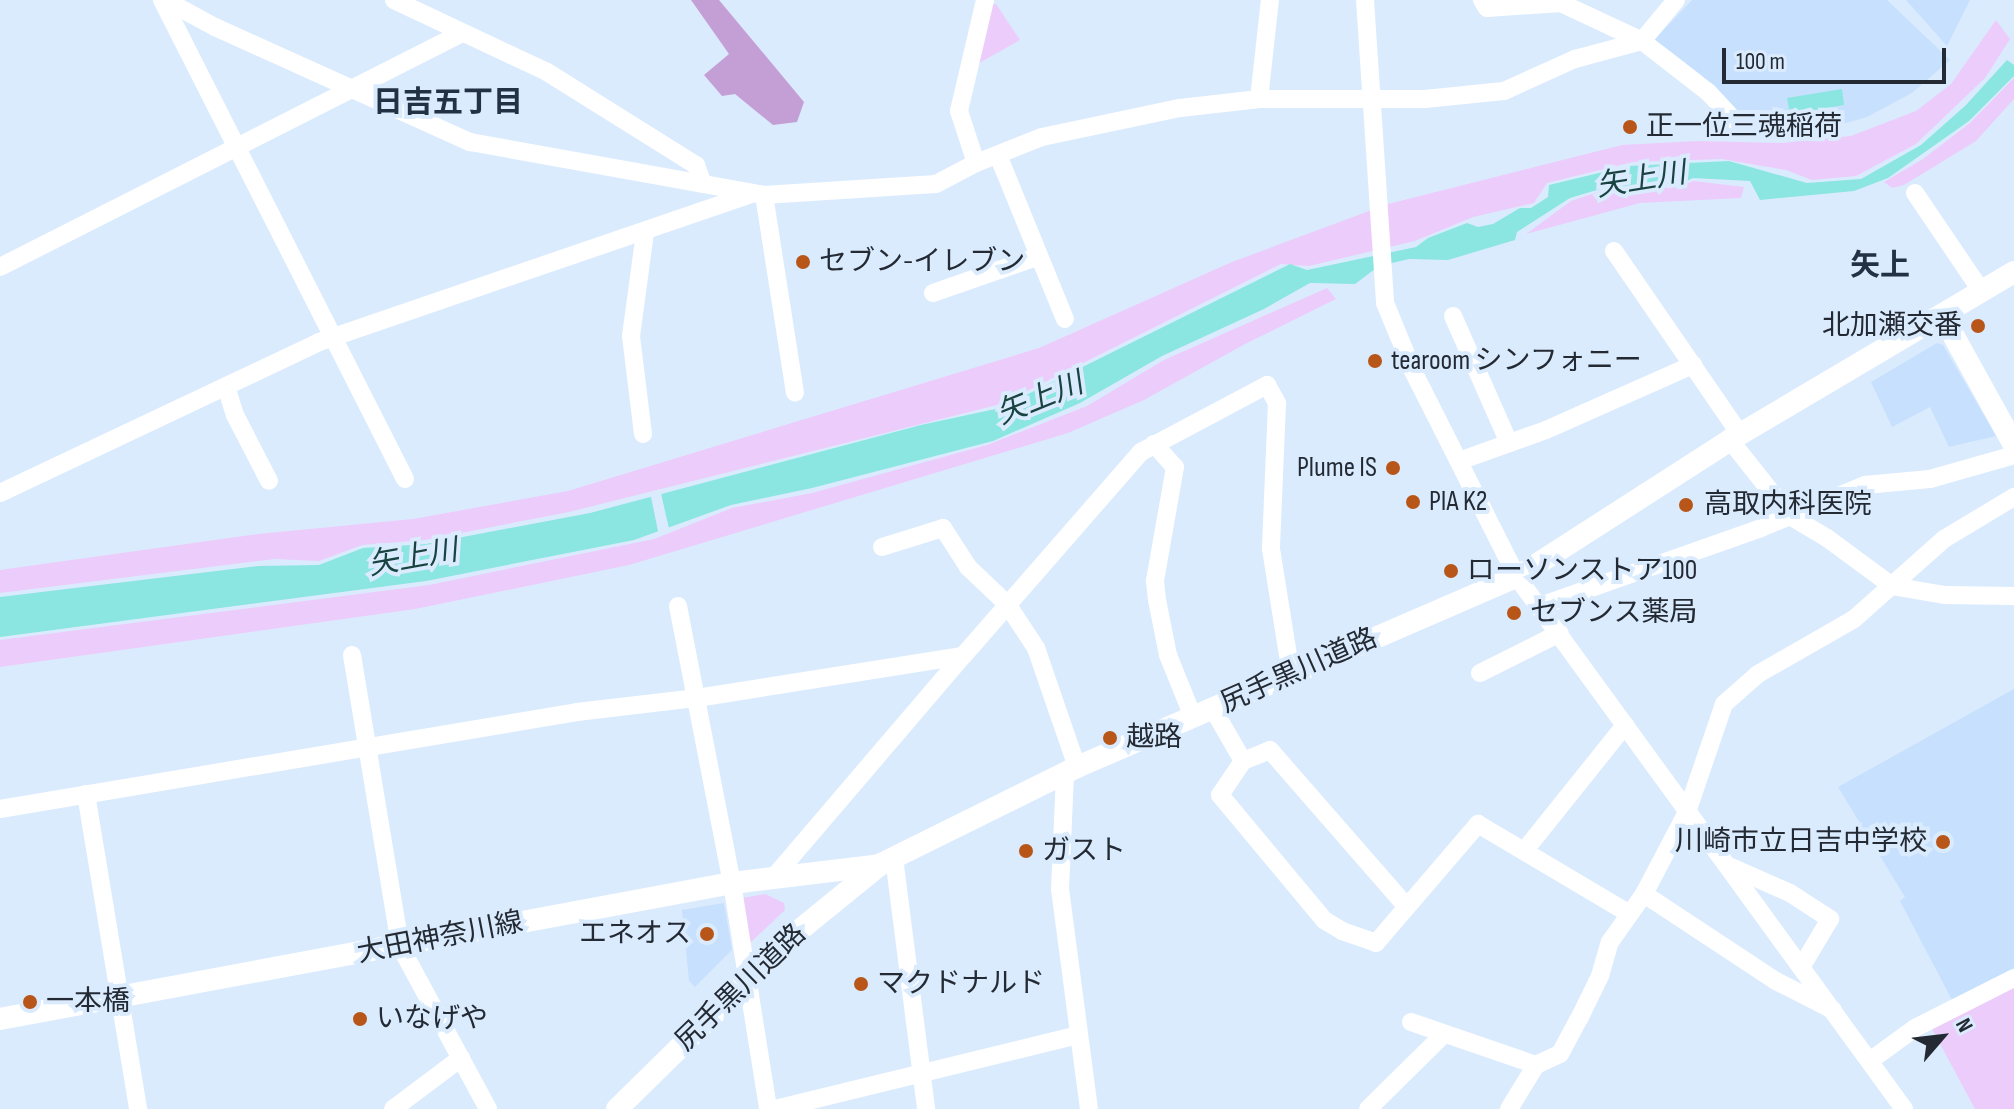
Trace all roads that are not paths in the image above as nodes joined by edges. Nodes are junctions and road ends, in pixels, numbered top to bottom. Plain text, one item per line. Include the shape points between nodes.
1 (164, 0) edge
2 (394, 0) edge
3 (985, 0) edge
4 (1270, 0) edge
5 (1482, 0) edge
6 (1676, 0) edge
7 (1371, 1) edge
8 (460, 34) junction
9 (1642, 41) junction
10 (353, 89) junction
11 (1259, 99) junction
12 (1373, 99) junction
13 (1734, 120) dead end
14 (237, 148) junction
15 (998, 155) junction
16 (976, 163) junction
17 (703, 184) junction
18 (1915, 193) dead end
19 (759, 194) junction
20 (645, 233) junction
21 (1614, 251) dead end
22 (1039, 256) junction
23 (0, 267) edge
24 (2014, 272) edge
25 (1982, 292) junction
26 (933, 293) dead end
27 (1942, 315) junction
28 (1453, 316) dead end
29 (1065, 319) dead end
30 (333, 337) junction
31 (1693, 365) junction
32 (226, 386) junction
33 (795, 393) dead end
34 (643, 434) dead end
35 (1735, 437) junction
36 (1509, 443) junction
37 (1154, 444) junction
38 (2014, 445) edge
39 (2014, 455) edge
40 (1459, 461) junction
41 (405, 479) dead end
42 (269, 481) dead end
43 (0, 493) edge
44 (2014, 497) edge
45 (1790, 516) junction
46 (882, 547) dead end
47 (1517, 577) junction
48 (1892, 586) junction
49 (2014, 596) edge
50 (1007, 604) junction
51 (678, 606) dead end
52 (1540, 606) junction
53 (1560, 633) junction
54 (352, 655) dead end
55 (963, 656) junction
56 (1480, 673) dead end
57 (1291, 674) junction
58 (697, 698) junction
59 (1203, 713) junction
60 (1625, 725) junction
61 (368, 747) junction
62 (1243, 761) junction
63 (1071, 771) junction
64 (86, 794) junction
65 (0, 809) edge
66 (1687, 812) junction
67 (1525, 850) junction
68 (888, 861) junction
69 (1731, 867) junction
70 (774, 877) junction
71 (732, 883) junction
72 (1644, 894) junction
73 (1407, 907) junction
74 (1628, 913) junction
75 (400, 946) junction
76 (1802, 966) junction
77 (749, 978) junction
78 (2014, 978) edge
79 (121, 997) junction
80 (1836, 1012) junction
81 (0, 1019) edge
82 (1411, 1022) dead end
83 (1444, 1034) junction
84 (1078, 1035) junction
85 (461, 1058) junction
86 (1871, 1060) junction
87 (1536, 1065) junction
88 (921, 1074) junction
89 (138, 1109) edge
90 (393, 1109) edge
91 (488, 1109) edge
92 (617, 1109) edge
93 (768, 1109) edge
94 (775, 1109) edge
95 (926, 1109) edge
96 (1089, 1109) edge
97 (1368, 1109) edge
98 (1509, 1109) edge
99 (1904, 1109) edge

1 - 10 street
1 - 14 street
2 - 8 street
3 - 16 street via 959,111
4 - 11 street
5 - 9 street via 1487,8 1561,3
6 - 9 street
7 - 12 street
8 - 10 street
8 - 17 street via 547,72 593,100 696,165
9 - 12 street via 1560,64 1504,91
9 - 13 street via 1708,92
10 - 14 street
10 - 17 street via 470,142
11 - 12 street
11 - 15 street via 1180,108 1066,132
12 - 40 street via 1385,303
14 - 23 street
14 - 30 street
15 - 16 street
15 - 22 street
16 - 19 street via 936,184
17 - 19 street
18 - 25 street
19 - 20 street
19 - 33 street
20 - 30 street
20 - 34 street via 631,336
21 - 31 street
22 - 26 street
22 - 29 street
24 - 25 main road, 尻手黒川道路
25 - 27 main road, 尻手黒川道路
27 - 35 main road, 尻手黒川道路
27 - 38 main road
28 - 36 street
30 - 32 street
30 - 41 street
31 - 35 street
31 - 36 street
32 - 42 street
32 - 43 street
35 - 45 street
35 - 47 main road, 尻手黒川道路
36 - 40 street
37 - 50 street via 1141,452
37 - 57 street via 1267,385 1277,403 1271,549
37 - 59 street via 1175,467 1155,581 1157,600 1168,655
39 - 45 street via 1930,479 1865,485
40 - 47 street
44 - 48 street via 1944,539
45 - 48 street
45 - 52 street
46 - 50 street via 943,528 968,567
47 - 52 street
47 - 57 main road, 尻手黒川道路
48 - 49 street via 1945,595
48 - 66 street via 1854,619 1758,674 1724,704
50 - 55 street
50 - 63 street via 1036,648
51 - 58 street
52 - 53 street
53 - 56 street
53 - 60 street
54 - 61 street
55 - 58 street
55 - 70 street
57 - 59 main road, 尻手黒川道路
58 - 61 street
58 - 71 street
59 - 62 street
59 - 63 main road, 尻手黒川道路
60 - 66 street
60 - 67 street
61 - 64 street
61 - 75 street
62 - 73 street via 1270,750
62 - 73 street via 1220,795 1324,920 1376,943
63 - 68 main road, 尻手黒川道路
63 - 84 street via 1060,889
64 - 65 street
64 - 79 street
66 - 69 street
66 - 72 street
67 - 73 street via 1478,824
67 - 74 street
68 - 70 main road, 大田神奈川線
68 - 77 main road, 尻手黒川道路 via 796,933
68 - 88 street
69 - 76 street
69 - 76 street via 1776,886 1830,919
70 - 71 main road, 大田神奈川線
71 - 75 main road, 大田神奈川線
71 - 77 street
72 - 74 street
72 - 80 street via 1776,981
74 - 87 street via 1560,1054
75 - 79 main road, 大田神奈川線
75 - 85 street
76 - 80 street
77 - 92 main road, 尻手黒川道路
77 - 93 street
78 - 86 street via 1915,1028
79 - 81 main road, 大田神奈川線
79 - 89 street
80 - 86 street
82 - 83 street
83 - 87 street
83 - 97 street
84 - 88 street
84 - 96 street
85 - 90 street
85 - 91 street
86 - 99 street
87 - 98 street
88 - 94 street
88 - 95 street

